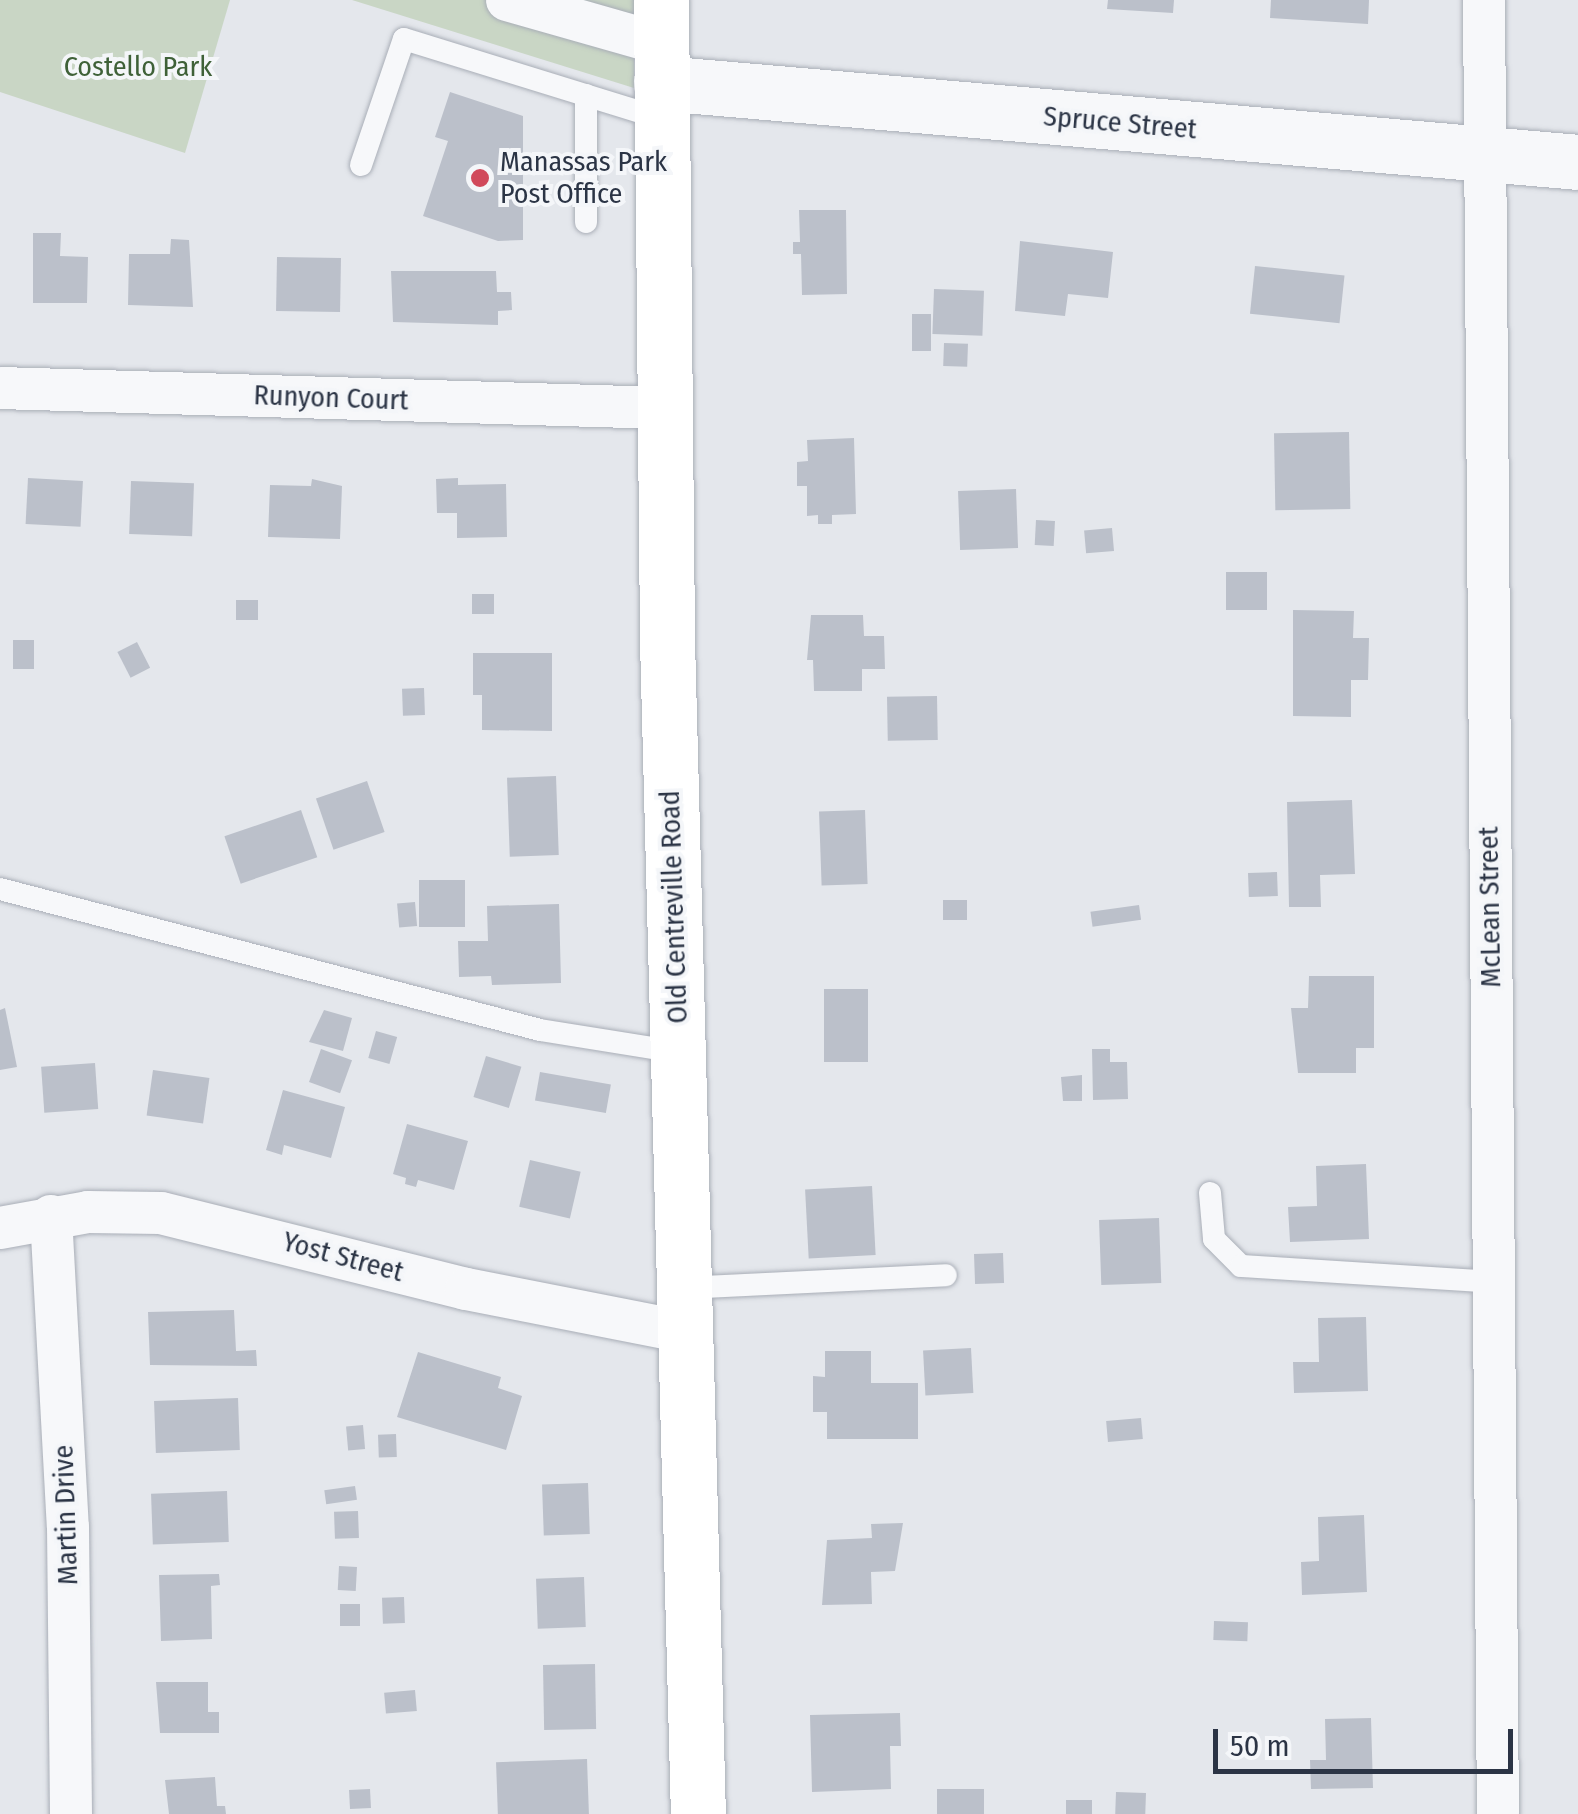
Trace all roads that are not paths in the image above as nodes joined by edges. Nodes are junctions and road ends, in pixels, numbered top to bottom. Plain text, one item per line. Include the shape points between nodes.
1 (506, 0) edge
2 (1484, 0) edge
3 (661, 62) edge
4 (586, 95) junction
5 (1483, 154) junction
6 (1578, 162) edge
7 (361, 165) dead end
8 (586, 222) dead end
9 (0, 388) edge
10 (663, 408) junction
11 (0, 889) edge
12 (678, 1052) junction
13 (1210, 1193) dead end
14 (51, 1216) junction
15 (0, 1228) edge
16 (946, 1275) dead end
17 (1494, 1282) junction
18 (685, 1310) junction
19 (71, 1814) edge
20 (698, 1814) edge
21 (1498, 1814) edge

1 - 3 street, Spruce Street
2 - 5 street, McLean Street
3 - 4 lane
3 - 5 street, Spruce Street
3 - 10 main road, Old Centreville Road
4 - 7 lane via 404,39
4 - 8 lane
5 - 6 street, Spruce Street
5 - 17 street, McLean Street
9 - 10 street, Runyon Court
10 - 12 main road, Old Centreville Road
11 - 12 lane via 540,1030
12 - 18 main road, Old Centreville Road
13 - 17 lane via 1214,1239 1241,1266
14 - 15 street, Yost Street
14 - 18 street, Yost Street via 128,1211 194,1218 466,1289
14 - 19 street, Martin Drive via 68,1527
16 - 18 lane
17 - 21 street, McLean Street
18 - 20 main road, Old Centreville Road

